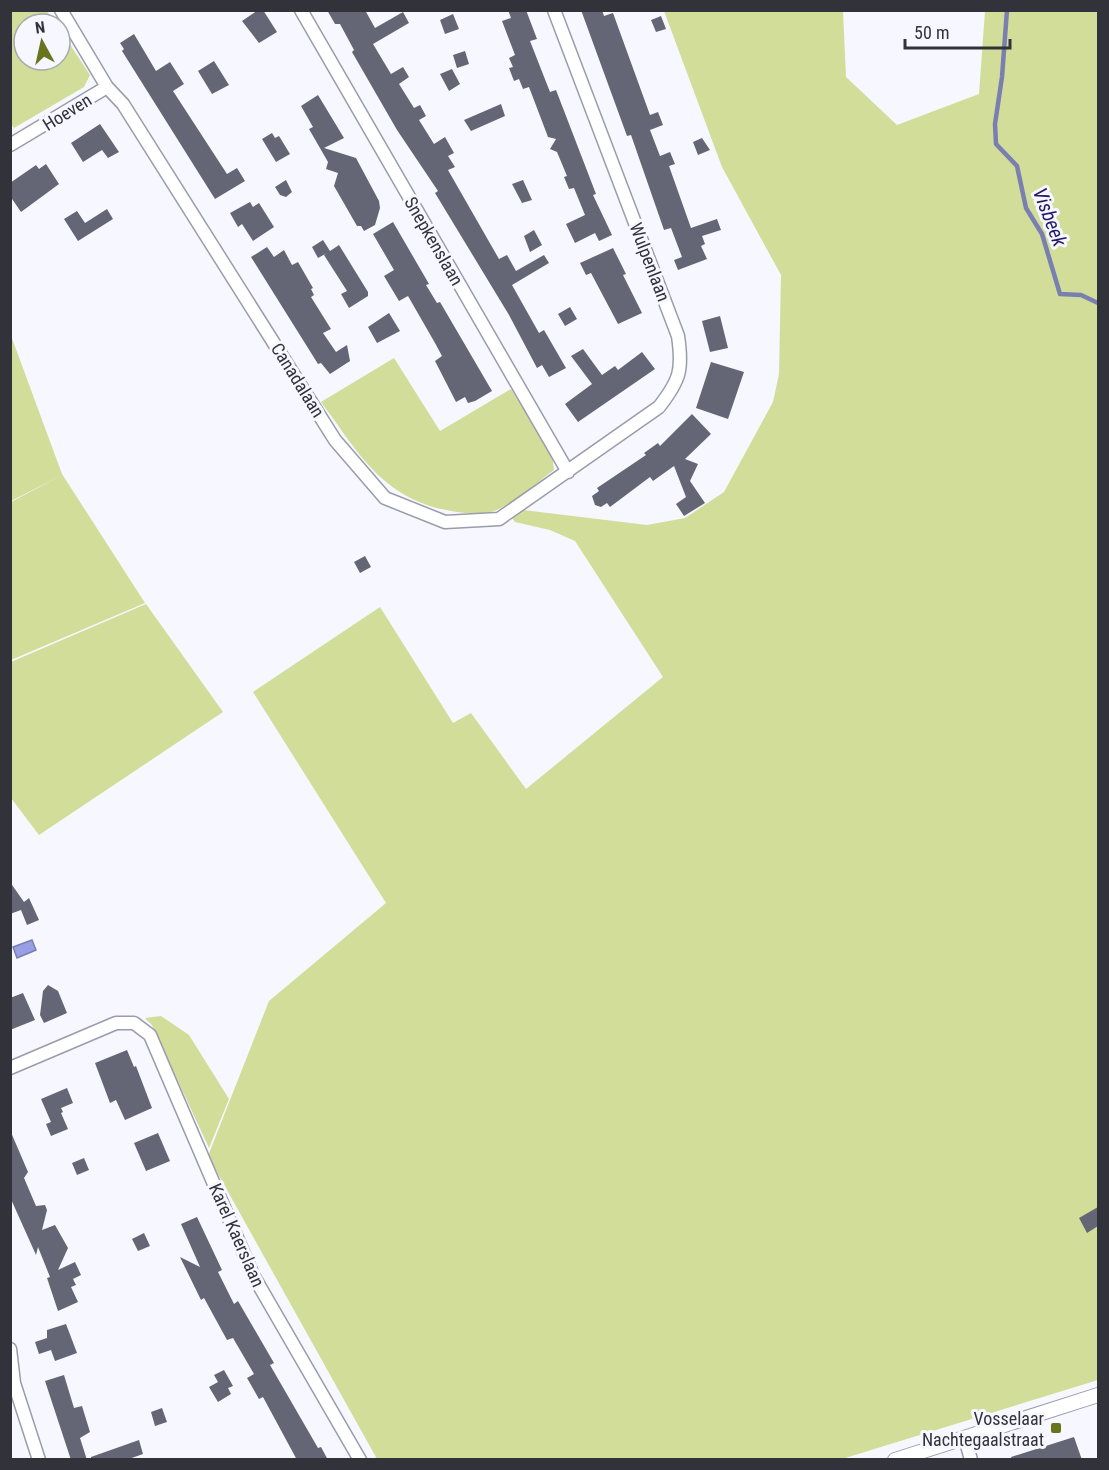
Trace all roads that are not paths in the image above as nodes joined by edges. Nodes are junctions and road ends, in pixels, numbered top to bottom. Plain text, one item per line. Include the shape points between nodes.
1 (61, 10) edge
2 (301, 10) edge
3 (554, 10) edge
4 (107, 87) junction
5 (10, 145) edge
6 (568, 472) junction
7 (10, 1068) edge
8 (10, 1349) edge
9 (1098, 1395) edge
10 (964, 1438) junction
11 (39, 1460) edge
12 (360, 1460) edge
13 (895, 1460) edge
14 (971, 1460) edge

1 - 4 street, Hoeven
2 - 6 street, Snepkenslaan
3 - 6 street, Wulpenlaan via 678,336 682,362 676,385 659,407
4 - 5 street, Hoeven
4 - 6 street, Canadalaan via 123,104 335,440 385,498 445,522 500,519
7 - 12 street, Karel Kaerslaan via 116,1023 134,1023 150,1035 253,1275
8 - 11 street via 14,1383
9 - 10 street
10 - 13 street
10 - 14 street

